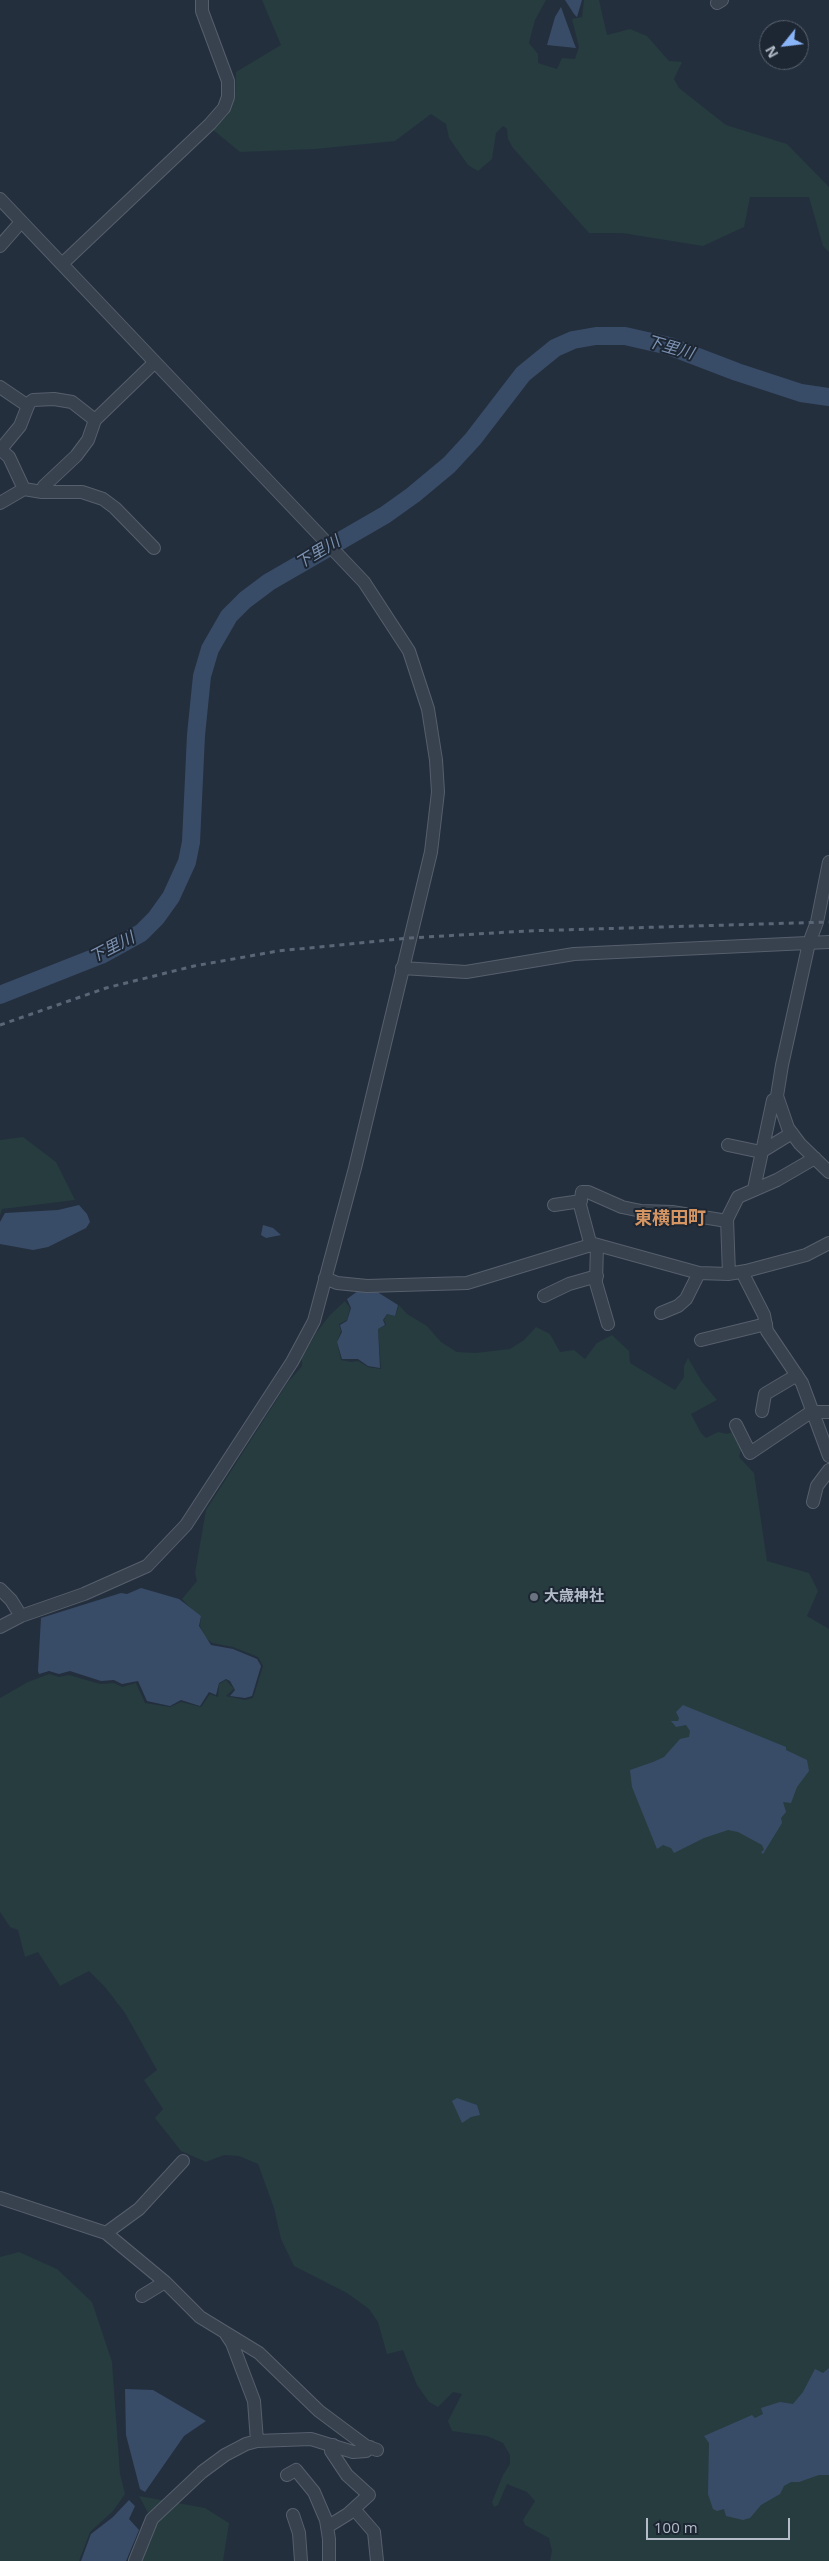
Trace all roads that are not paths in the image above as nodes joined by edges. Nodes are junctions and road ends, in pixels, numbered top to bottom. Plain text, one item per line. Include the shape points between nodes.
1 (202, 0) edge
2 (0, 199) edge
3 (22, 222) junction
4 (0, 246) edge
5 (62, 264) junction
6 (155, 362) junction
7 (2, 392) edge
8 (28, 406) junction
9 (95, 420) junction
10 (0, 449) edge
11 (24, 489) junction
12 (42, 492) junction
13 (0, 503) edge
14 (154, 548) dead end
15 (829, 862) edge
16 (829, 942) edge
17 (809, 943) junction
18 (402, 968) junction
19 (777, 1098) junction
20 (792, 1133) junction
21 (728, 1146) dead end
22 (761, 1152) junction
23 (814, 1158) junction
24 (829, 1172) edge
25 (754, 1189) junction
26 (581, 1201) junction
27 (554, 1205) dead end
28 (727, 1221) junction
29 (829, 1243) edge
30 (594, 1245) junction
31 (699, 1273) junction
32 (736, 1273) junction
33 (597, 1276) junction
34 (324, 1278) junction
35 (544, 1296) dead end
36 (662, 1313) dead end
37 (608, 1324) dead end
38 (766, 1324) junction
39 (701, 1340) dead end
40 (797, 1375) junction
41 (762, 1410) dead end
42 (814, 1412) junction
43 (829, 1412) edge
44 (736, 1425) dead end
45 (829, 1456) edge
46 (829, 1470) edge
47 (813, 1502) dead end
48 (0, 1589) edge
49 (20, 1616) junction
50 (0, 1627) edge
51 (183, 2161) dead end
52 (0, 2198) edge
53 (106, 2233) junction
54 (166, 2282) junction
55 (142, 2296) dead end
56 (223, 2330) junction
57 (257, 2441) junction
58 (333, 2445) junction
59 (286, 2475) dead end
60 (354, 2509) junction
61 (293, 2515) dead end
62 (327, 2527) junction
63 (135, 2561) edge
64 (301, 2561) edge
65 (329, 2561) edge
66 (377, 2561) edge

1 - 5 street via 202,11 228,81 224,108
2 - 3 street
3 - 4 street
3 - 5 street
5 - 6 street
6 - 9 street
6 - 18 street via 364,582 409,651 434,737 438,792 431,852
7 - 8 street
8 - 9 street via 33,400 72,402
8 - 10 street via 20,426
9 - 12 street via 88,440
10 - 11 street via 9,458
11 - 12 street
11 - 13 street
12 - 14 street via 82,492 103,499
15 - 17 street via 817,922
16 - 17 street
17 - 18 street via 574,954 466,972
17 - 19 street
18 - 34 street via 355,1168
19 - 20 street
19 - 22 street via 773,1100
20 - 22 street
20 - 23 street
21 - 22 street
22 - 25 street
23 - 24 street
23 - 25 street via 777,1180
25 - 28 street via 738,1197
26 - 27 street
26 - 28 street via 582,1192 588,1192 622,1207
26 - 30 street
28 - 32 street
29 - 32 street via 806,1255
30 - 31 street
30 - 33 street
30 - 34 street via 467,1283 367,1286 337,1283
31 - 32 street
31 - 36 street via 686,1299
32 - 38 street via 764,1315
33 - 35 street
33 - 37 street
34 - 49 street via 314,1321 292,1362 186,1525 147,1566 84,1594
38 - 39 street
38 - 40 street
40 - 41 street via 765,1394
40 - 42 street
42 - 43 street
42 - 44 street via 750,1453
42 - 45 street
46 - 47 street via 817,1486
48 - 49 street
49 - 50 street
51 - 53 street via 139,2209
52 - 53 street
53 - 54 street
54 - 55 street
54 - 56 street via 200,2317
56 - 57 street via 232,2343 254,2401
56 - 58 street via 259,2353 318,2411 373,2449 353,2452
57 - 58 street via 311,2439
57 - 63 street via 225,2456 177,2493 152,2519
58 - 60 street via 331,2451 347,2475 369,2495
59 - 62 street via 296,2470 314,2492
60 - 62 street
60 - 66 street via 374,2532
61 - 64 street via 299,2533
62 - 65 street

